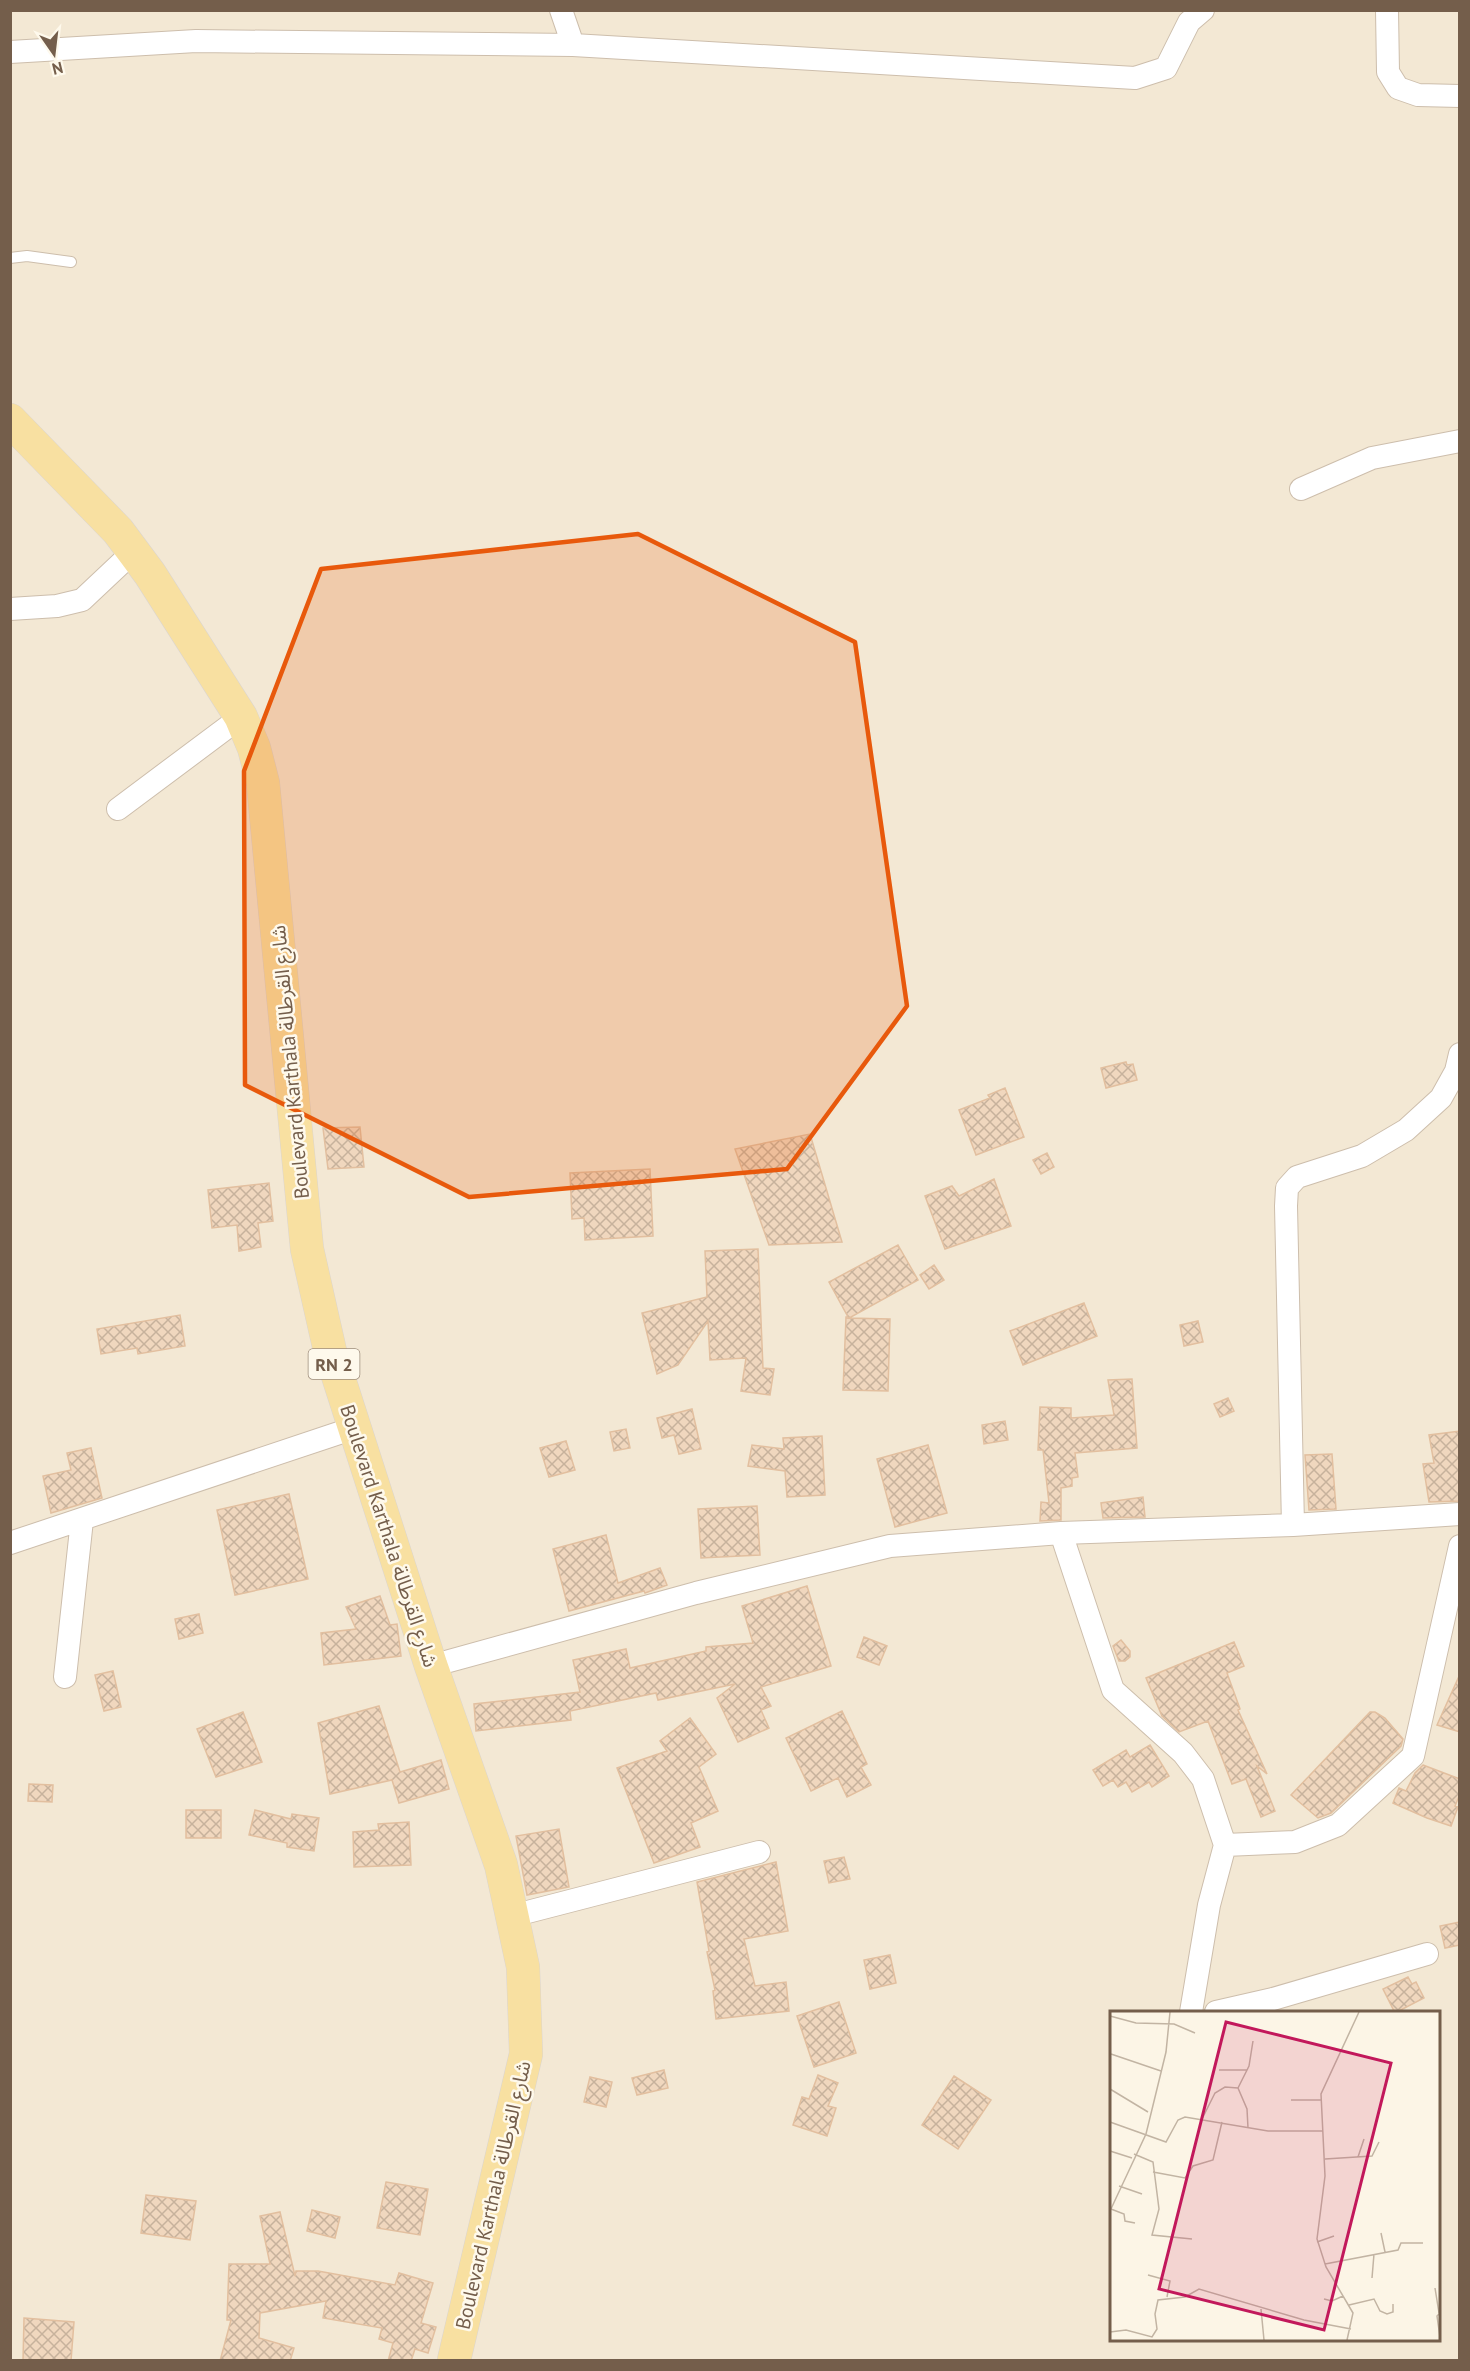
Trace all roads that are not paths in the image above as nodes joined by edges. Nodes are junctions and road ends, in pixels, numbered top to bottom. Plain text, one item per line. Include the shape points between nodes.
1 (561, 10) edge
2 (1203, 10) edge
3 (1387, 10) edge
4 (573, 45) junction
5 (10, 52) edge
6 (1460, 96) edge
7 (10, 258) edge
8 (71, 262) dead end
9 (10, 420) edge
10 (1460, 441) edge
11 (1301, 489) dead end
12 (133, 552) junction
13 (10, 609) edge
14 (241, 717) junction
15 (118, 809) dead end
16 (1460, 1054) edge
17 (354, 1428) junction
18 (1460, 1514) edge
19 (82, 1520) junction
20 (1293, 1525) junction
21 (1061, 1533) junction
22 (10, 1543) edge
23 (1460, 1546) edge
24 (431, 1666) junction
25 (65, 1677) dead end
26 (1225, 1845) junction
27 (759, 1852) dead end
28 (512, 1916) junction
29 (1427, 1954) dead end
30 (1191, 2011) edge
31 (1225, 2011) edge
32 (454, 2361) edge

1 - 4 street
2 - 4 street via 1189,22 1166,68 1135,78
3 - 6 street via 1388,72 1398,88 1418,95
4 - 5 street via 196,41
7 - 8 lane via 27,256
9 - 12 main road, Boulevard Karthala شارع القرطالة / RN 2 via 118,531
10 - 11 street via 1372,458
12 - 13 street via 82,600
12 - 14 main road, Boulevard Karthala شارع القرطالة / RN 2
14 - 15 street
14 - 17 main road, Boulevard Karthala شارع القرطالة / RN 2 via 263,783 308,1249 330,1351
16 - 20 street via 1456,1071 1441,1098 1406,1130 1362,1156 1297,1177 1287,1188
17 - 19 street
17 - 24 main road, Boulevard Karthala شارع القرطالة / RN 2
18 - 20 street
19 - 22 street
19 - 25 street
20 - 21 street
21 - 24 street via 890,1546 696,1593
21 - 26 street via 1113,1690 1183,1753 1203,1779
23 - 26 street via 1413,1756 1338,1825 1296,1842
24 - 28 main road, Boulevard Karthala شارع القرطالة / RN 2 via 501,1865
26 - 30 street via 1209,1905
27 - 28 street
28 - 32 main road, Boulevard Karthala شارع القرطالة / RN 2 via 524,1967 526,2054
29 - 31 street

